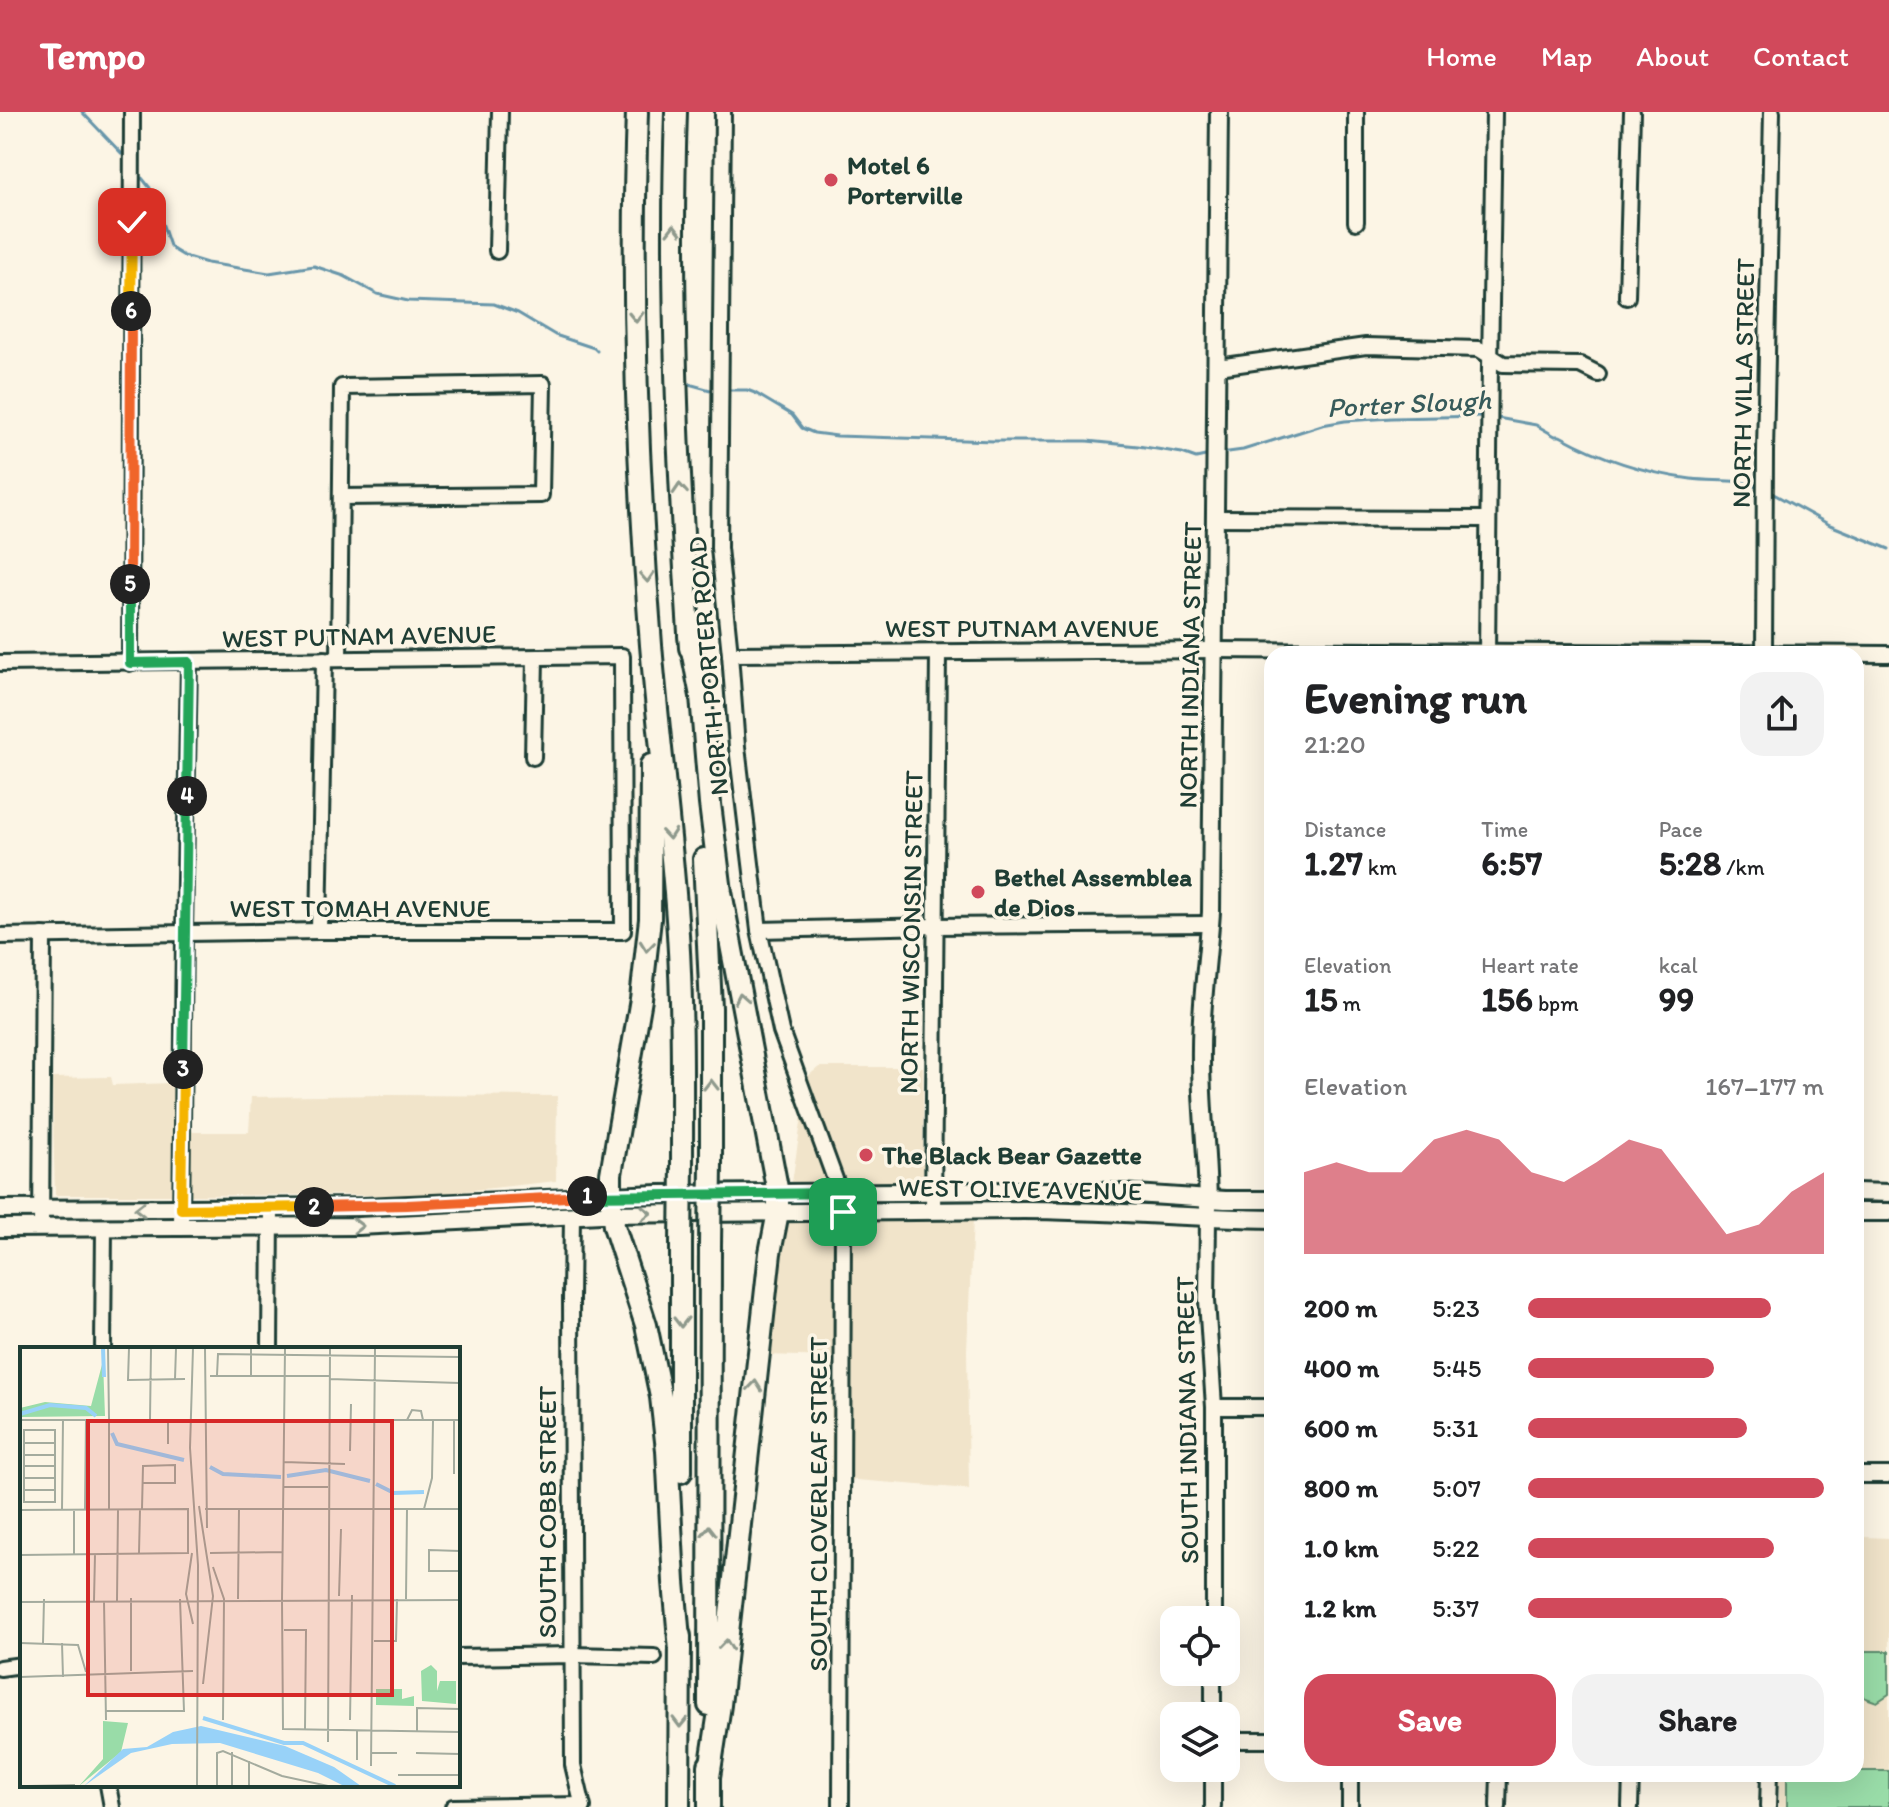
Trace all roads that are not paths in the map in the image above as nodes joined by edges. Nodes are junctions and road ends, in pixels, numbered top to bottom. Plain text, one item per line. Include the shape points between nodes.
1 (132, 112) edge
2 (500, 112) edge
3 (723, 112) edge
4 (1219, 112) edge
5 (1356, 112) edge
6 (1494, 112) edge
7 (1632, 112) edge
8 (1772, 112) edge
9 (636, 120) edge
10 (676, 120) edge
11 (1356, 222) dead end
12 (497, 251) dead end
13 (1627, 297) dead end
14 (1490, 357) junction
15 (1218, 367) junction
16 (1598, 374) dead end
17 (341, 497) junction
18 (1215, 518) junction
19 (1487, 519) junction
20 (689, 635) junction
21 (651, 645) junction
22 (1487, 646) edge
23 (1764, 646) edge
24 (1214, 650) junction
25 (1264, 650) edge
26 (938, 653) junction
27 (730, 654) junction
28 (1864, 654) edge
29 (1889, 654) edge
30 (535, 658) junction
31 (332, 659) junction
32 (189, 662) junction
33 (0, 663) edge
34 (130, 663) junction
35 (533, 757) dead end
36 (1210, 924) junction
37 (935, 926) junction
38 (759, 930) junction
39 (319, 931) junction
40 (623, 931) joint
41 (184, 933) junction
42 (43, 935) junction
43 (0, 936) edge
44 (933, 1192) junction
45 (1864, 1192) edge
46 (1889, 1193) edge
47 (1208, 1199) junction
48 (503, 1200) junction
49 (1264, 1200) edge
50 (841, 1202) junction
51 (778, 1203) junction
52 (611, 1204) junction
53 (271, 1208) junction
54 (0, 1209) edge
55 (41, 1209) junction
56 (181, 1209) junction
57 (933, 1211) junction
58 (1864, 1212) edge
59 (1889, 1212) edge
60 (572, 1215) junction
61 (1208, 1218) junction
62 (1264, 1219) edge
63 (458, 1221) junction
64 (181, 1226) junction
65 (271, 1226) junction
66 (104, 1227) junction
67 (0, 1228) edge
68 (41, 1228) junction
69 (103, 1347) edge
70 (270, 1347) edge
71 (1214, 1407) junction
72 (1264, 1407) edge
73 (1864, 1475) edge
74 (1889, 1475) edge
75 (1214, 1606) edge
76 (680, 1650) junction
77 (572, 1655) junction
78 (460, 1657) edge
79 (654, 1657) dead end
80 (20, 1665) edge
81 (0, 1668) edge
82 (1240, 1740) edge
83 (1264, 1740) edge
84 (709, 1777) junction
85 (1213, 1782) edge
86 (1350, 1782) edge
87 (1499, 1782) edge
88 (1631, 1782) edge
89 (1769, 1782) edge
90 (108, 1787) edge
91 (583, 1806) edge
92 (112, 1807) edge
93 (453, 1807) edge
94 (679, 1807) edge
95 (709, 1807) edge
96 (841, 1807) edge
97 (1213, 1807) edge
98 (1350, 1807) edge
99 (1498, 1807) edge
100 (1630, 1807) edge
101 (1768, 1807) edge

1 - 34 street
2 - 12 street
3 - 27 street, NORTH PORTER ROAD via 719,548
4 - 15 main road, NORTH INDIANA STREET
5 - 11 street
6 - 14 street
7 - 13 street
8 - 23 street, NORTH VILLA STREET
9 -> 21 highway via 637,364
20 -> 10 highway via 676,371
14 - 15 street via 1479,349 1366,346
14 - 16 street via 1503,364 1580,365
14 - 19 street
15 - 18 main road, NORTH INDIANA STREET
17 - 17 street via 342,387 543,384 541,495
17 - 31 street
18 - 19 street
18 - 24 main road, NORTH INDIANA STREET
19 - 22 street
51 -> 20 highway via 721,892 701,696
84 -> 20 highway, bridge via 709,943
21 -> 52 highway via 650,919
21 -> 76 highway, bridge via 682,1016
24 - 25 street, WEST PUTNAM AVENUE
24 - 26 street, WEST PUTNAM AVENUE
24 - 36 main road, NORTH INDIANA STREET
26 - 27 street, WEST PUTNAM AVENUE
26 - 37 street, NORTH WISCONSIN STREET
27 - 38 street, NORTH PORTER ROAD
28 - 29 street, WEST PUTNAM AVENUE
30 - 31 street, WEST PUTNAM AVENUE
30 - 35 street
30 - 40 street, WEST PUTNAM AVENUE via 622,656
31 - 32 street, WEST PUTNAM AVENUE
31 - 39 street
32 - 34 street, WEST PUTNAM AVENUE
32 - 41 street
33 - 34 street, WEST PUTNAM AVENUE
36 - 37 street
36 - 47 main road, NORTH INDIANA STREET via 1201,1047
37 - 38 street
37 - 44 street, NORTH WISCONSIN STREET
38 - 50 street, NORTH PORTER ROAD via 781,1031
39 - 40 street, WEST TOMAH AVENUE
39 - 41 street, WEST TOMAH AVENUE
41 - 42 street, WEST TOMAH AVENUE
41 - 56 street
42 - 43 street, WEST TOMAH AVENUE
42 - 55 street
44 - 47 main road, WEST OLIVE AVENUE via 1090,1191
44 - 50 main road, WEST OLIVE AVENUE
44 - 57 street, NORTH WISCONSIN STREET
45 - 46 main road
47 - 49 main road, WEST OLIVE AVENUE
47 - 61 main road, NORTH INDIANA STREET
48 - 52 main road, WEST OLIVE AVENUE
48 - 53 main road, WEST OLIVE AVENUE
48 - 63 main road via 500,1208 469,1212
50 - 51 main road, WEST OLIVE AVENUE
50 - 57 main road, WEST OLIVE AVENUE
50 - 96 street, SOUTH CLOVERLEAF STREET
51 - 52 main road, WEST OLIVE AVENUE
84 -> 51 highway
52 - 60 main road, WEST OLIVE AVENUE
52 - 76 highway via 661,1397
53 - 56 main road, WEST OLIVE AVENUE
53 - 65 street
54 - 55 main road, WEST OLIVE AVENUE
56 -> 55 main road, WEST OLIVE AVENUE
55 - 68 street
56 - 64 street
57 - 61 main road, WEST OLIVE AVENUE via 1089,1210
58 - 59 main road
60 - 63 main road, WEST OLIVE AVENUE
60 - 77 street, SOUTH COBB STREET
61 - 62 main road, WEST OLIVE AVENUE
61 - 71 street, SOUTH INDIANA STREET
65 -> 63 main road, WEST OLIVE AVENUE
64 - 65 main road, WEST OLIVE AVENUE
64 - 66 main road, WEST OLIVE AVENUE
65 - 70 street
66 - 68 main road, WEST OLIVE AVENUE
66 - 69 street
67 - 68 main road, WEST OLIVE AVENUE
71 - 72 street
71 - 75 street, SOUTH INDIANA STREET
73 - 74 street
76 -> 94 highway
77 - 78 street
77 - 79 street
77 - 91 street, SOUTH COBB STREET via 573,1765
80 - 81 street
82 - 83 street
84 - 95 highway
85 - 97 street
86 - 98 street
87 - 99 street
88 - 100 street
89 - 101 street
90 - 92 street
91 - 93 street

